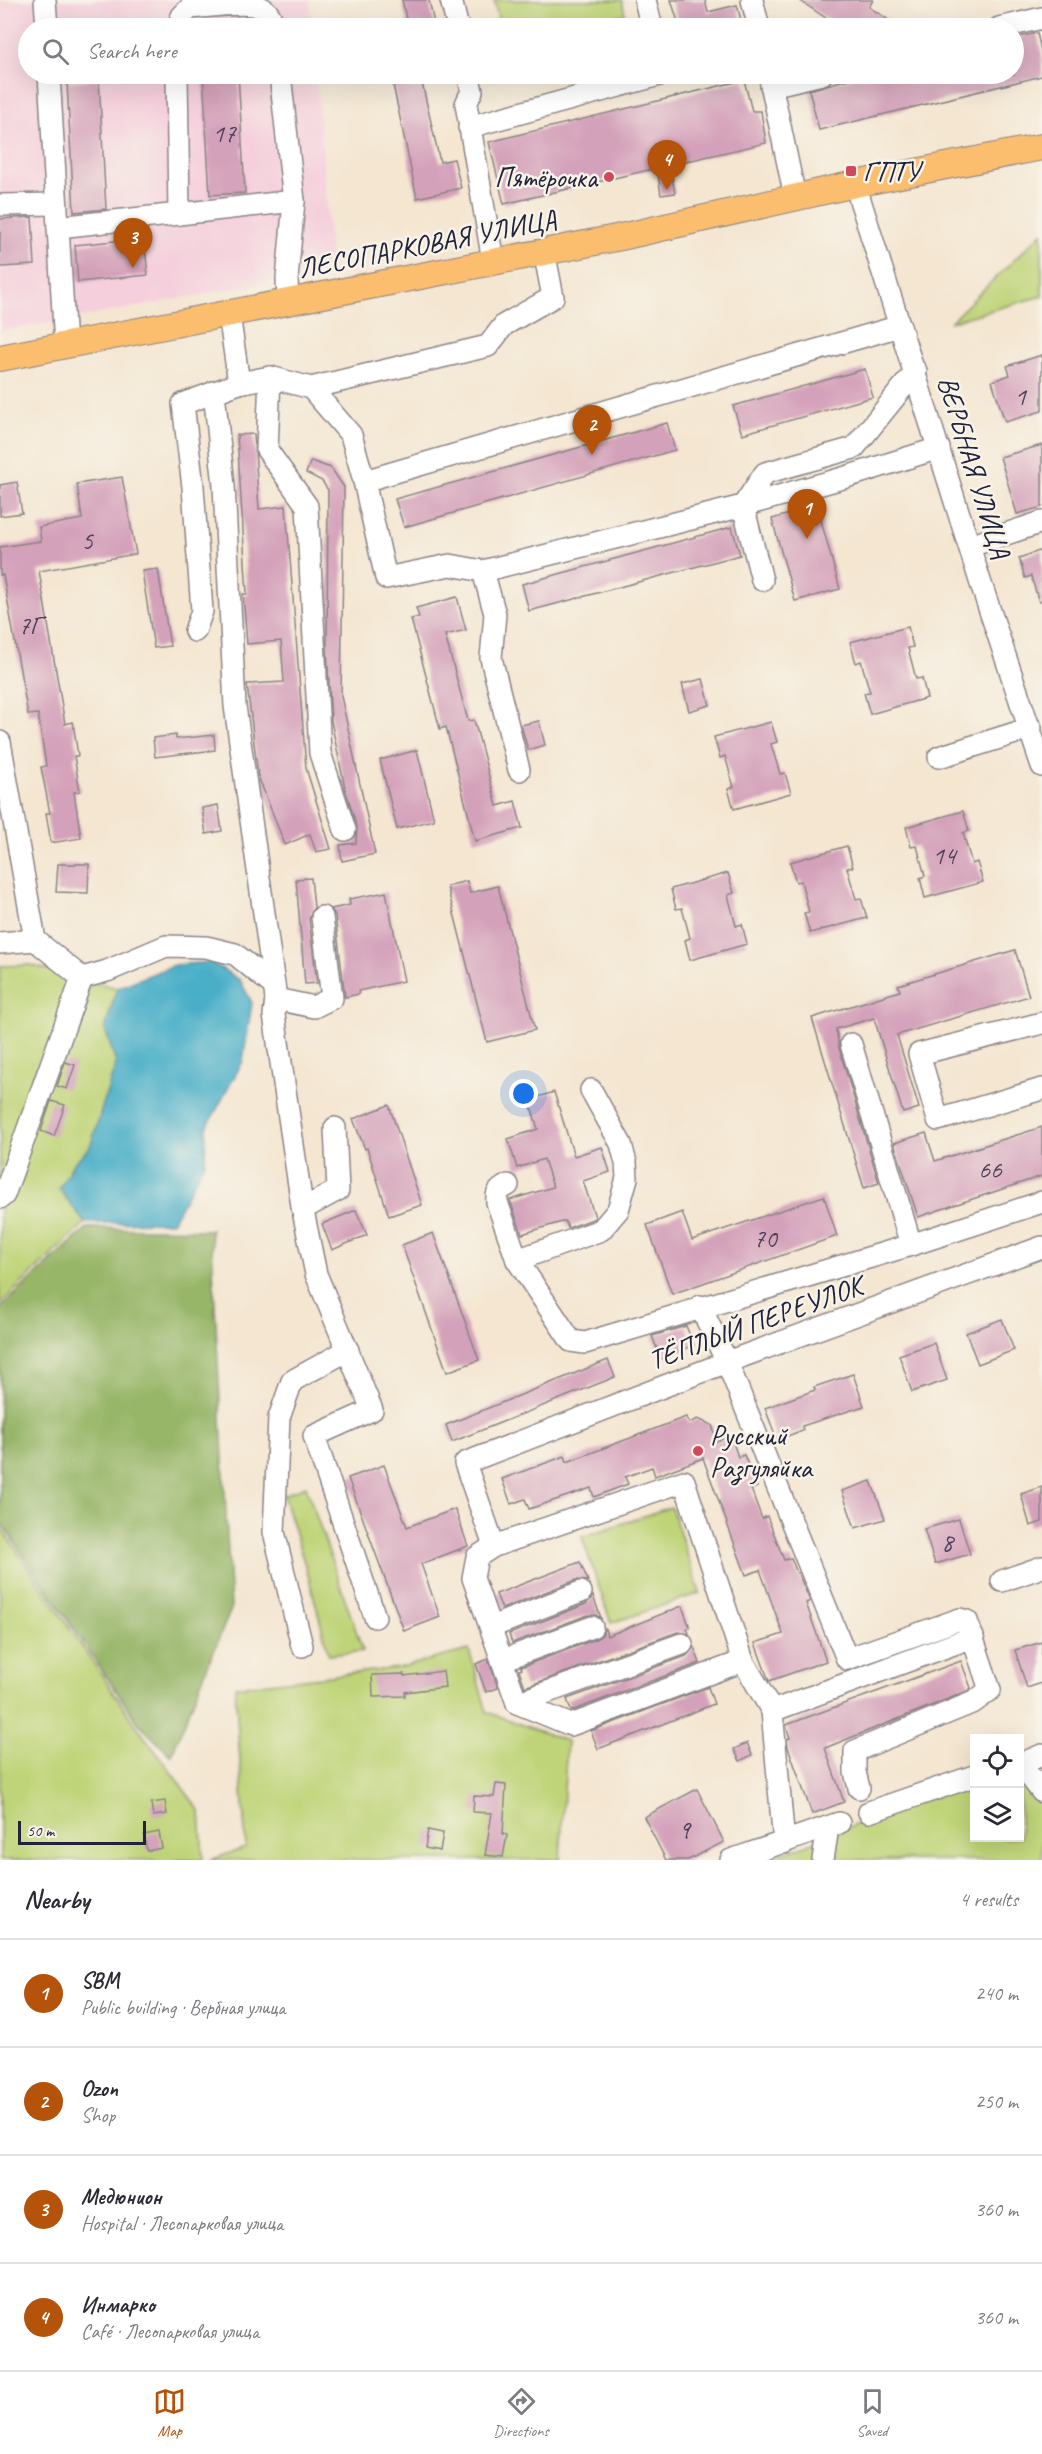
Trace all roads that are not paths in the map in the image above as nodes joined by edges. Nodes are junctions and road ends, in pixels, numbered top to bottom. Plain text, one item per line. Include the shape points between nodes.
1 (45, 0) edge
2 (451, 0) edge
3 (645, 0) edge
4 (752, 0) edge
5 (1040, 0) edge
6 (1042, 11) edge
7 (46, 18) edge
8 (181, 18) edge
9 (272, 18) edge
10 (456, 18) edge
11 (650, 18) edge
12 (756, 18) edge
13 (1042, 18) edge
14 (1024, 22) edge
15 (50, 84) edge
16 (177, 84) edge
17 (281, 84) edge
18 (470, 84) edge
19 (626, 84) edge
20 (771, 84) edge
21 (469, 127) junction
22 (1042, 147) edge
23 (855, 184) junction
24 (795, 197) junction
25 (294, 201) junction
26 (56, 204) junction
27 (0, 205) edge
28 (179, 214) junction
29 (58, 227) junction
30 (544, 251) junction
31 (493, 261) junction
32 (288, 303) junction
33 (229, 314) junction
34 (900, 326) junction
35 (65, 346) junction
36 (0, 358) edge
37 (916, 371) junction
38 (270, 377) junction
39 (239, 383) junction
40 (311, 388) junction
41 (214, 392) junction
42 (939, 448) junction
43 (364, 482) junction
44 (743, 506) junction
45 (1042, 522) edge
46 (970, 546) junction
47 (483, 572) junction
48 (762, 580) dead end
49 (195, 631) dead end
50 (1031, 728) junction
51 (0, 742) edge
52 (939, 757) dead end
53 (1042, 766) edge
54 (519, 770) dead end
55 (345, 830) dead end
56 (322, 917) dead end
57 (35, 940) junction
58 (0, 943) edge
59 (82, 978) junction
60 (275, 993) junction
61 (1042, 1023) edge
62 (851, 1044) dead end
63 (1042, 1089) edge
64 (591, 1090) dead end
65 (335, 1128) dead end
66 (508, 1185) dead end
67 (0, 1198) edge
68 (1042, 1202) edge
69 (302, 1206) junction
70 (911, 1245) junction
71 (1042, 1247) edge
72 (517, 1260) junction
73 (700, 1306) junction
74 (348, 1350) junction
75 (727, 1362) junction
76 (494, 1546) junction
77 (1042, 1568) edge
78 (1002, 1581) dead end
79 (581, 1592) dead end
80 (375, 1617) dead end
81 (490, 1627) junction
82 (592, 1627) dead end
83 (973, 1637) junction
84 (682, 1644) dead end
85 (302, 1647) dead end
86 (503, 1660) junction
87 (742, 1661) junction
88 (517, 1703) junction
89 (772, 1711) junction
90 (1042, 1755) edge
91 (1024, 1762) edge
92 (1024, 1769) edge
93 (970, 1778) edge
94 (859, 1788) dead end
95 (1042, 1792) edge
96 (869, 1812) dead end
97 (784, 1843) junction
98 (731, 1860) edge
99 (823, 1860) edge

1 - 7 street
2 - 10 street
3 - 11 street
4 - 12 street
5 - 6 street
8 - 9 street via 190,8 252,5
13 - 14 street
15 - 26 street
16 - 28 street
17 - 25 street
18 - 21 street via 472,91 466,104
19 - 21 street
20 - 24 street
21 - 31 street
22 - 23 main road, ЛЕСОПАРКОВАЯ УЛИЦА
23 - 24 main road, ЛЕСОПАРКОВАЯ УЛИЦА
23 - 34 street, ВЕРБНАЯ УЛИЦА
24 - 30 main road, ЛЕСОПАРКОВАЯ УЛИЦА
25 - 28 street
25 - 32 street
26 - 27 street
26 - 29 street
28 - 29 street
29 - 35 street
30 - 31 main road, ЛЕСОПАРКОВАЯ УЛИЦА
30 - 40 street via 553,297 504,325 488,346
31 - 32 main road, ЛЕСОПАРКОВАЯ УЛИЦА
32 - 33 main road, ЛЕСОПАРКОВАЯ УЛИЦА
33 - 35 main road, ЛЕСОПАРКОВАЯ УЛИЦА
33 - 39 street
34 - 37 street, ВЕРБНАЯ УЛИЦА
34 - 43 street
35 - 36 main road, ЛЕСОПАРКОВАЯ УЛИЦА
37 - 42 street, ВЕРБНАЯ УЛИЦА
37 - 44 street via 854,448 765,473
38 - 39 street
38 - 40 street
38 - 55 street via 267,450 307,506 320,753
39 - 41 street
40 - 43 street via 351,435
41 - 49 street via 183,404 202,611
41 - 60 street via 224,486 236,706
42 - 44 street
42 - 46 street, ВЕРБНАЯ УЛИЦА
43 - 47 street via 386,578 450,565
44 - 47 street
44 - 48 street
45 - 46 street
46 - 50 street, ВЕРБНАЯ УЛИЦА
47 - 54 street via 495,614 491,658
50 - 52 street
50 - 53 street, ВЕРБНАЯ УЛИЦА
51 - 57 street
56 - 60 street via 332,998 314,1007
57 - 58 street
57 - 59 street
59 - 60 street via 166,946 206,946 235,954
59 - 67 street
60 - 69 street via 274,1015
61 - 63 street via 919,1054 938,1120
62 - 70 street
64 - 72 street via 621,1144 626,1163 627,1178 618,1210 602,1230
65 - 69 street via 338,1190
66 - 72 street via 496,1195 496,1202
68 - 70 street
69 - 74 street via 316,1274
70 - 73 street
71 - 75 street, ТЁПЛЫЙ ПЕРЕУЛОК
72 - 73 street via 571,1341 585,1343
73 - 75 street
74 - 80 street via 372,1410 314,1436
74 - 85 street via 292,1381 279,1418 274,1532
75 - 76 street, ТЁПЛЫЙ ПЕРЕУЛОК via 465,1463
75 - 83 street via 847,1659 960,1619 967,1621
76 - 81 street via 477,1557 473,1578
76 - 87 street via 684,1480
77 - 78 street
79 - 81 street
81 - 86 street
82 - 86 street
83 - 89 street
83 - 94 street via 990,1690 974,1702 855,1751
84 - 88 street
86 - 88 street
87 - 88 street via 571,1725
87 - 89 street
89 - 97 street
90 - 91 street
92 - 95 street
93 - 96 street
97 - 98 street
97 - 99 street via 833,1825

